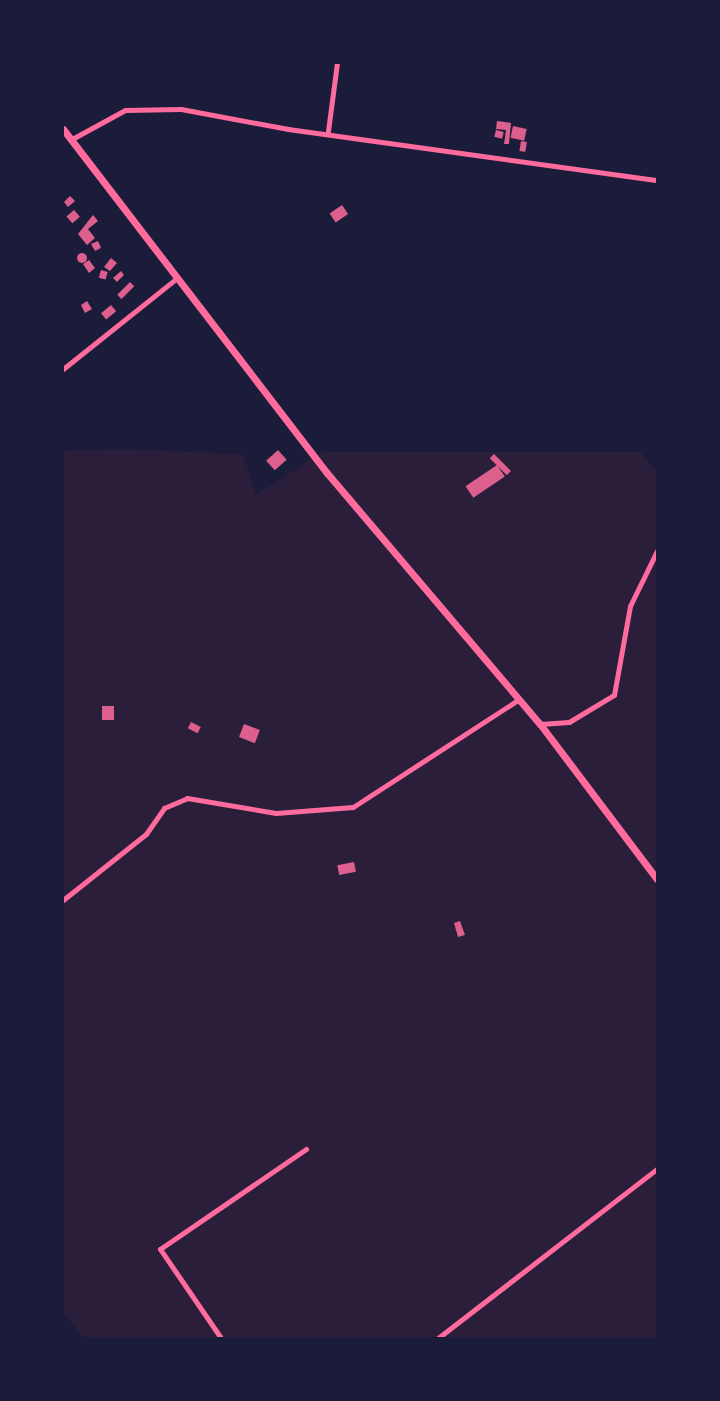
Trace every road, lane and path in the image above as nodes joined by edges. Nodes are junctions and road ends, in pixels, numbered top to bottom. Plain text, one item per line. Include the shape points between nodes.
1 (337, 63) edge
2 (63, 129) edge
3 (328, 132) junction
4 (72, 139) junction
5 (657, 180) edge
6 (177, 278) junction
7 (63, 369) edge
8 (657, 551) edge
9 (519, 699) junction
10 (540, 724) junction
11 (657, 879) edge
12 (63, 900) edge
13 (306, 1149) dead end
14 (657, 1169) edge
15 (221, 1338) edge
16 (438, 1338) edge

1 - 3 street
2 - 4 street
3 - 4 street via 181,109 124,110
3 - 5 street
4 - 6 street
6 - 7 street
6 - 9 street via 327,473
8 - 10 street via 630,606 623,669 614,695 569,722
9 - 10 street
9 - 12 street via 353,807 276,813 179,801 164,808 146,834 118,859 91,873
10 - 11 street
13 - 15 street via 160,1249
14 - 16 street

